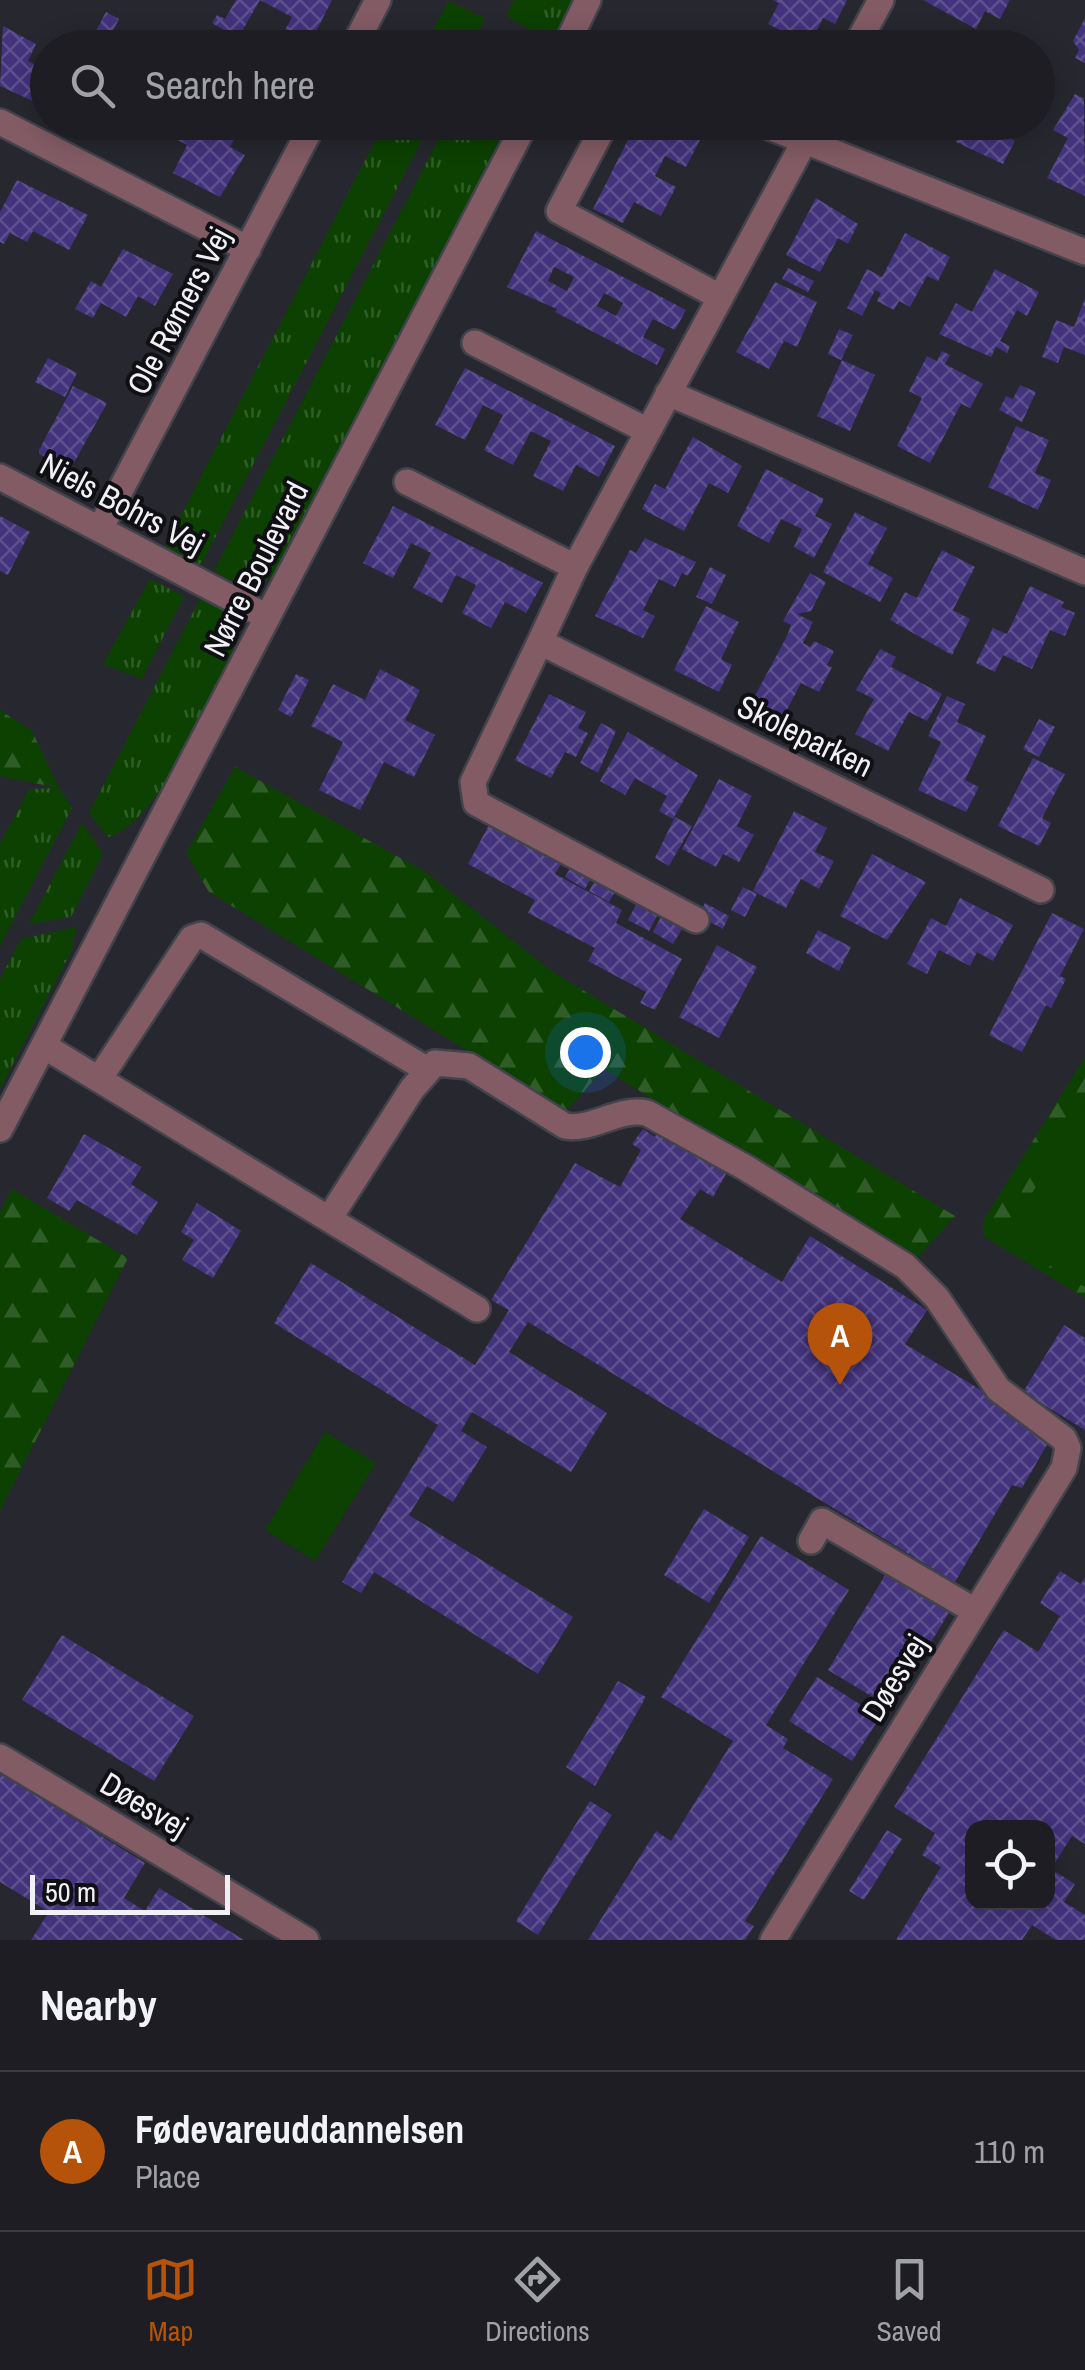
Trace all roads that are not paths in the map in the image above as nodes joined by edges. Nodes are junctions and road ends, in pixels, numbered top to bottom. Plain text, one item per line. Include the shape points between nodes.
1 (378, 0) edge
2 (588, 0) edge
3 (881, 0) edge
4 (362, 30) edge
5 (578, 30) edge
6 (865, 30) edge
7 (0, 122) edge
8 (30, 137) edge
9 (35, 140) edge
10 (305, 140) edge
11 (517, 140) edge
12 (597, 140) edge
13 (805, 140) edge
14 (825, 140) edge
15 (248, 249) junction
16 (1085, 252) edge
17 (720, 297) junction
18 (475, 343) dead end
19 (668, 393) junction
20 (648, 431) junction
21 (0, 476) edge
22 (407, 482) dead end
23 (100, 529) junction
24 (575, 567) junction
25 (1085, 572) edge
26 (268, 617) junction
27 (540, 642) junction
28 (1040, 890) dead end
29 (696, 920) dead end
30 (44, 1046) junction
31 (426, 1069) junction
32 (99, 1079) junction
33 (0, 1129) edge
34 (329, 1219) junction
35 (477, 1308) dead end
36 (811, 1541) dead end
37 (975, 1611) junction
38 (0, 1757) edge
39 (306, 1940) edge
40 (772, 1940) edge

1 - 4 street
2 - 5 street
3 - 6 street
7 - 8 street
9 - 15 street
10 - 15 street, Ole Rømers Vej
11 - 26 street, Nørre Boulevard
12 - 17 street via 559,211
13 - 17 street
14 - 16 street
15 - 23 street, Ole Rømers Vej
17 - 19 street
18 - 20 street
19 - 20 street
19 - 25 street
20 - 24 street
21 - 23 street, Niels Bohrs Vej
22 - 24 street
23 - 26 street, Niels Bohrs Vej
24 - 27 street
26 - 30 street, Nørre Boulevard
27 - 28 street, Skoleparken
27 - 29 street via 473,782 476,803
30 - 32 street
30 - 33 street, Nørre Boulevard
31 - 32 street via 201,934 192,938
31 - 34 street
31 - 37 street, Døesvej via 445,1061 469,1066 564,1126 647,1113 916,1276 998,1389 1059,1432 1068,1448 1064,1468
32 - 34 street
34 - 35 street
36 - 37 street via 822,1521
37 - 40 street, Døesvej
38 - 39 street, Døesvej

